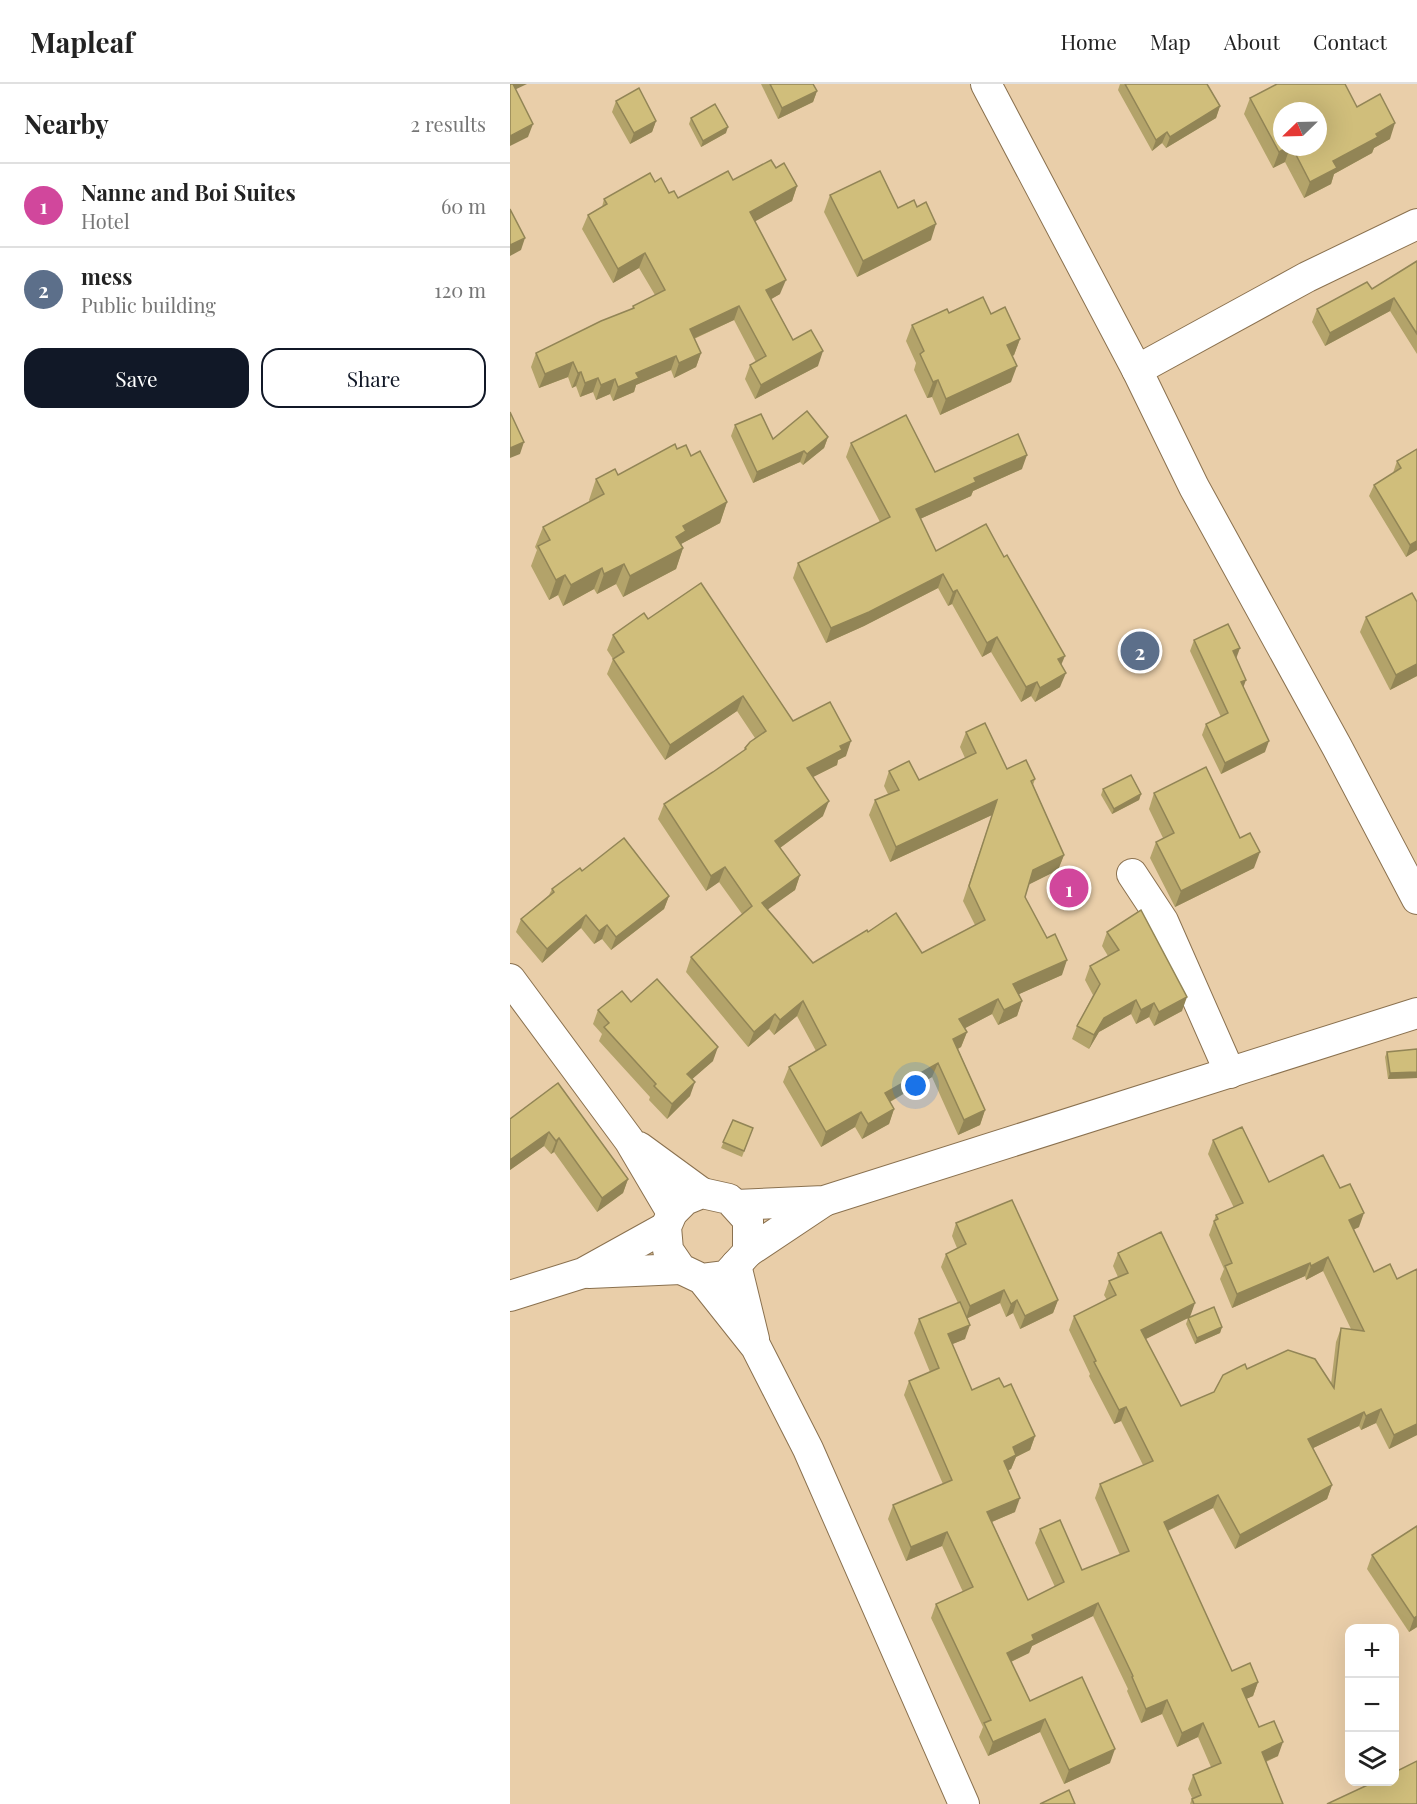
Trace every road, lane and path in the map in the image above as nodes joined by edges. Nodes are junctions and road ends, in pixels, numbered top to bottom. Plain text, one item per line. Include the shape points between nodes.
1 (986, 84) edge
2 (1417, 224) edge
3 (1137, 370) junction
4 (1132, 874) dead end
5 (1417, 899) edge
6 (510, 979) edge
7 (1417, 1013) edge
8 (1230, 1073) junction
9 (629, 1140) junction
10 (702, 1193) junction
11 (824, 1201) junction
12 (736, 1205) junction
13 (669, 1220) junction
14 (742, 1258) junction
15 (583, 1273) junction
16 (692, 1274) junction
17 (510, 1296) edge
18 (756, 1347) junction
19 (964, 1804) edge

1 - 3 street
2 - 3 street via 1307,277
3 - 5 street via 1194,487
4 - 8 street via 1162,921
6 - 9 street
7 - 8 street
8 - 11 street
9 - 10 street
9 - 13 street
10 - 12 street via 729,1199
10 - 13 street via 685,1200
11 - 12 street
11 - 14 street
12 - 14 street via 748,1220
13 - 15 street
13 - 16 street via 668,1250
14 - 16 street via 726,1276
14 - 18 street
15 - 16 street
15 - 17 street
16 - 18 street
18 - 19 street via 808,1449

